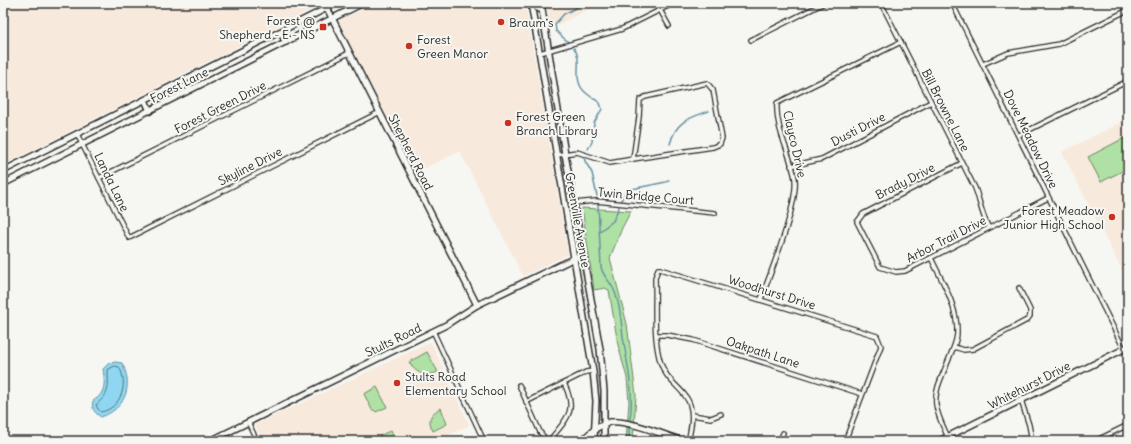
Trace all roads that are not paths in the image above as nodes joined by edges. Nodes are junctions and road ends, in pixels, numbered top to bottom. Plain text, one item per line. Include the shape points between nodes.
1 (337, 3) edge
2 (363, 3) edge
3 (531, 3) edge
4 (535, 3) edge
5 (541, 3) edge
6 (674, 3) edge
7 (824, 3) edge
8 (881, 3) edge
9 (952, 3) edge
10 (962, 3) edge
11 (954, 7) junction
12 (327, 8) junction
13 (542, 10) junction
14 (660, 10) junction
15 (1128, 10) edge
16 (332, 19) junction
17 (669, 26) dead end
18 (280, 32) junction
19 (751, 40) dead end
20 (286, 42) junction
21 (901, 42) junction
22 (549, 50) junction
23 (349, 53) junction
24 (540, 53) junction
25 (983, 64) junction
26 (1128, 81) edge
27 (145, 100) junction
28 (931, 102) junction
29 (150, 111) junction
30 (380, 112) junction
31 (77, 134) junction
32 (1019, 136) junction
33 (82, 144) junction
34 (565, 154) junction
35 (557, 155) junction
36 (633, 159) junction
37 (962, 163) junction
38 (791, 166) junction
39 (3, 171) edge
40 (99, 178) junction
41 (3, 184) edge
42 (1048, 198) junction
43 (574, 203) junction
44 (715, 212) dead end
45 (858, 218) joint
46 (989, 228) junction
47 (129, 238) joint
48 (583, 254) junction
49 (574, 258) junction
50 (932, 258) junction
51 (1019, 288) dead end
52 (761, 299) junction
53 (478, 305) junction
54 (433, 331) junction
55 (657, 336) junction
56 (954, 347) junction
57 (1126, 348) edge
58 (593, 371) junction
59 (564, 383) junction
60 (519, 386) dead end
61 (862, 394) junction
62 (1021, 400) junction
63 (526, 402) junction
64 (721, 414) dead end
65 (692, 415) junction
66 (248, 422) junction
67 (605, 424) junction
68 (1128, 424) edge
69 (595, 430) junction
70 (782, 433) dead end
71 (948, 437) junction
72 (210, 441) edge
73 (257, 441) edge
74 (484, 441) edge
75 (548, 441) edge
76 (582, 441) edge
77 (594, 441) edge
78 (604, 441) edge
79 (683, 441) edge
80 (688, 441) edge
81 (780, 441) edge
82 (845, 441) edge
83 (939, 441) edge
84 (1032, 441) edge
85 (1095, 441) edge

1 - 12 main road, Forest Lane
2 - 16 main road, Forest Lane
3 - 24 main road, Greenville Avenue
4 - 13 main road via 536,8
5 - 13 main road, Greenville Avenue
6 - 14 street
7 - 19 street
8 - 21 street, Bill Browne Lane
9 - 11 street, Dove Meadow Drive
10 - 11 street
11 - 25 street, Dove Meadow Drive
12 - 16 main road, Shepherd Road
12 - 18 main road, Forest Lane
13 - 22 main road, Greenville Avenue
14 - 17 street
14 - 22 street via 622,30
15 - 25 street via 1059,44 1008,53
16 - 20 main road, Forest Lane
16 - 23 main road, Shepherd Road
18 - 20 main road
18 - 27 main road, Forest Lane
20 - 29 main road, Forest Lane
21 - 28 street, Bill Browne Lane
21 - 38 street, Clayco Drive via 777,103 776,110
22 - 24 street
22 - 34 main road, Greenville Avenue
23 - 30 main road, Shepherd Road
23 - 40 street, Forest Green Drive
24 - 35 main road, Greenville Avenue
25 - 32 street, Dove Meadow Drive
26 - 32 street
27 - 29 main road
27 - 31 main road, Forest Lane
28 - 37 street, Bill Browne Lane
28 - 38 street, Dusti Drive via 822,158
29 - 33 main road, Forest Lane
30 - 47 street, Skyline Drive
30 - 53 main road, Shepherd Road
31 - 33 street, Landa Lane
31 - 39 main road, Forest Lane
32 - 42 street, Dove Meadow Drive
33 - 40 street, Landa Lane
33 - 41 main road, Forest Lane
34 - 35 street
34 - 36 street via 582,153 610,163
34 - 43 main road, Greenville Avenue
35 - 49 main road, Greenville Avenue
36 - 36 street via 720,144 721,131 710,85 707,83 680,88 640,100
37 - 45 street, Brady Drive
37 - 46 street, Bill Browne Lane
38 - 52 street, Clayco Drive via 795,180 794,198
40 - 47 street, Landa Lane
42 - 46 street, Arbor Trail Drive
42 - 57 street, Dove Meadow Drive
43 - 44 street, Twin Bridge Court via 596,201
43 - 48 main road, Greenville Avenue
45 - 50 street, Arbor Trail Drive via 857,222 880,267 896,272 906,271
46 - 50 street, Arbor Trail Drive
48 - 49 main road, Stults Road
48 - 67 main road, Greenville Avenue via 603,373
49 - 53 main road, Stults Road
49 - 58 main road, Greenville Avenue
50 - 56 street via 957,317
51 - 56 street via 1030,310 1027,320 973,349
52 - 55 street, Woodhurst Drive via 664,268 658,269 655,278
52 - 61 street, Woodhurst Drive via 874,334 880,339 881,346
53 - 54 main road, Stults Road
54 - 66 main road, Stults Road
54 - 74 street
55 - 61 street, Oakpath Lane via 693,340
55 - 65 street via 659,359 663,368 686,395
56 - 71 street via 935,396 936,410
57 - 62 main road, Whitehurst Drive
58 - 59 street
58 - 69 main road, Greenville Avenue via 596,397
59 - 63 street
59 - 75 street via 571,402 569,413
60 - 63 street
61 - 82 street
62 - 71 main road, Whitehurst Drive
62 - 84 street
63 - 75 street via 540,432
64 - 65 street via 711,418
65 - 80 street
66 - 72 main road, Stults Road
66 - 73 street
67 - 69 main road
67 - 78 main road, Greenville Avenue
67 - 79 main road via 629,424
68 - 85 street
69 - 76 main road
69 - 77 main road, Greenville Avenue
70 - 81 street
71 - 83 main road, Whitehurst Drive

